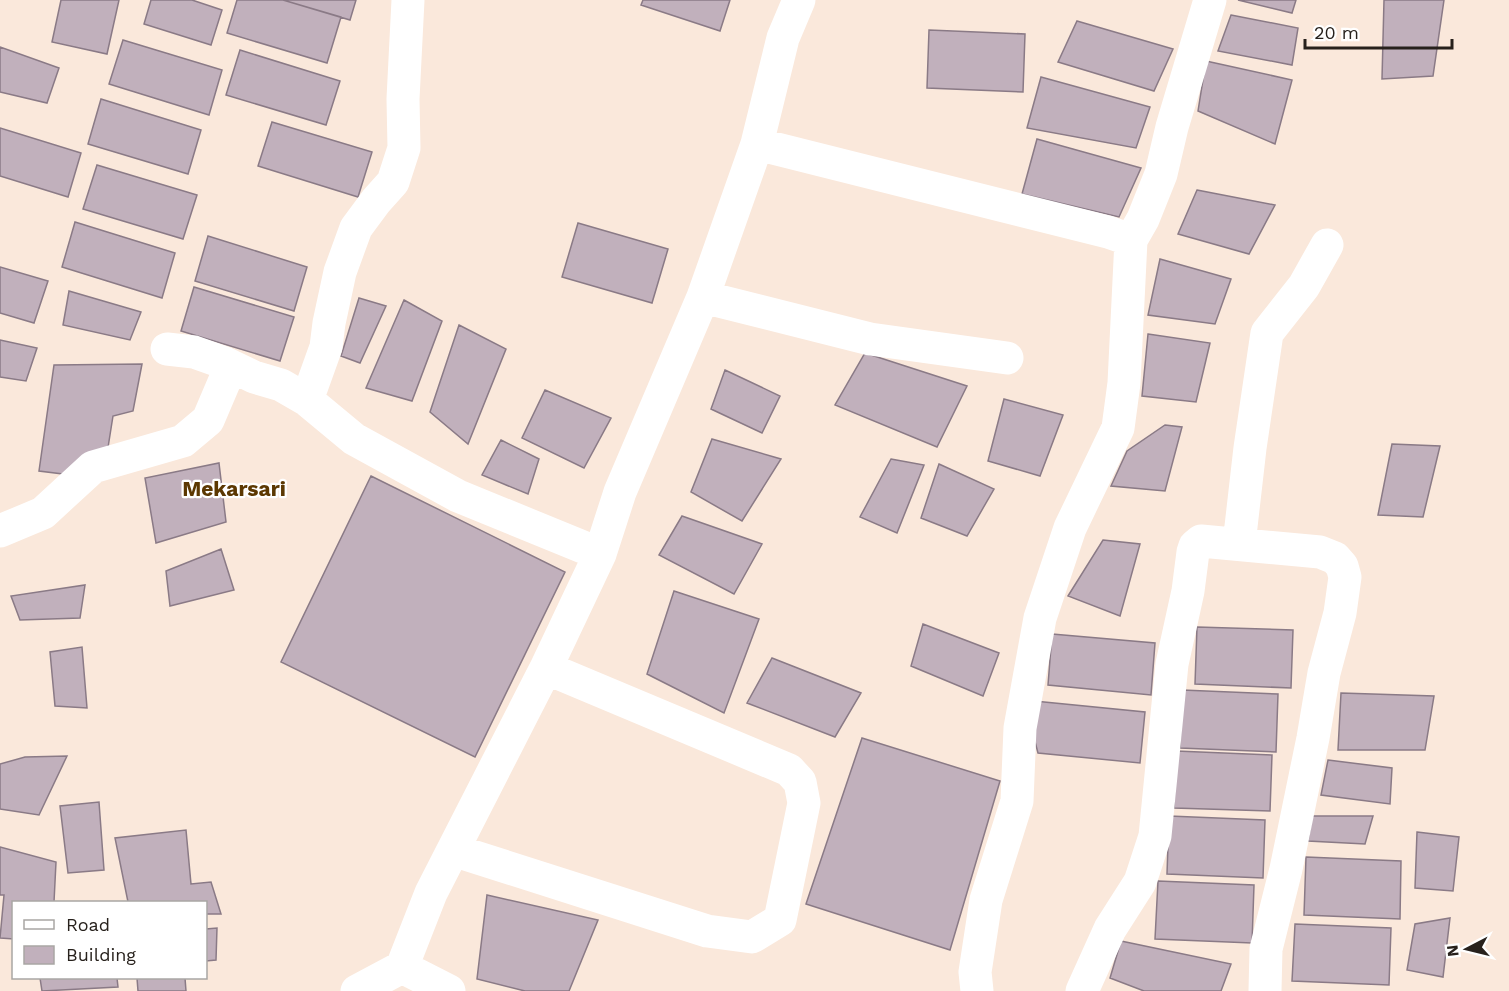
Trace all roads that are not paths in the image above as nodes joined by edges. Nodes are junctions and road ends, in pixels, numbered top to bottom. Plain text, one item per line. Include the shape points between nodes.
1 (408, 0) edge
2 (799, 0) edge
3 (1210, 0) edge
4 (757, 144) junction
5 (1131, 240) junction
6 (1328, 245) dead end
7 (703, 297) junction
8 (167, 349) dead end
9 (1007, 358) dead end
10 (231, 366) junction
11 (307, 400) junction
12 (0, 531) edge
13 (1239, 544) junction
14 (600, 554) junction
15 (546, 668) junction
16 (453, 850) junction
17 (402, 967) junction
18 (357, 991) edge
19 (449, 991) edge
20 (977, 991) edge
21 (1082, 991) edge
22 (1265, 991) edge

1 - 11 street via 404,148 393,182 356,228 340,272 326,348
2 - 4 street via 783,38
3 - 5 street via 1161,174
4 - 5 street
4 - 7 street
5 - 20 street via 1118,428 1070,528 1040,618 1020,728 1017,801 986,900 975,972
6 - 13 street via 1304,286 1267,333
7 - 9 street via 870,339
7 - 14 street via 620,492
8 - 10 street via 194,352
10 - 11 street via 281,385
10 - 12 street via 208,420 183,441 93,467 43,513
11 - 14 street via 354,439 458,496
13 - 21 street via 1201,541 1195,546 1172,664 1155,836 1140,882 1110,929
13 - 22 street via 1320,552 1335,558 1345,577 1266,949
14 - 15 street
15 - 16 street
15 - 16 street via 789,770 800,782 804,803 780,920 752,938 707,932
16 - 17 street
17 - 18 street
17 - 19 street

